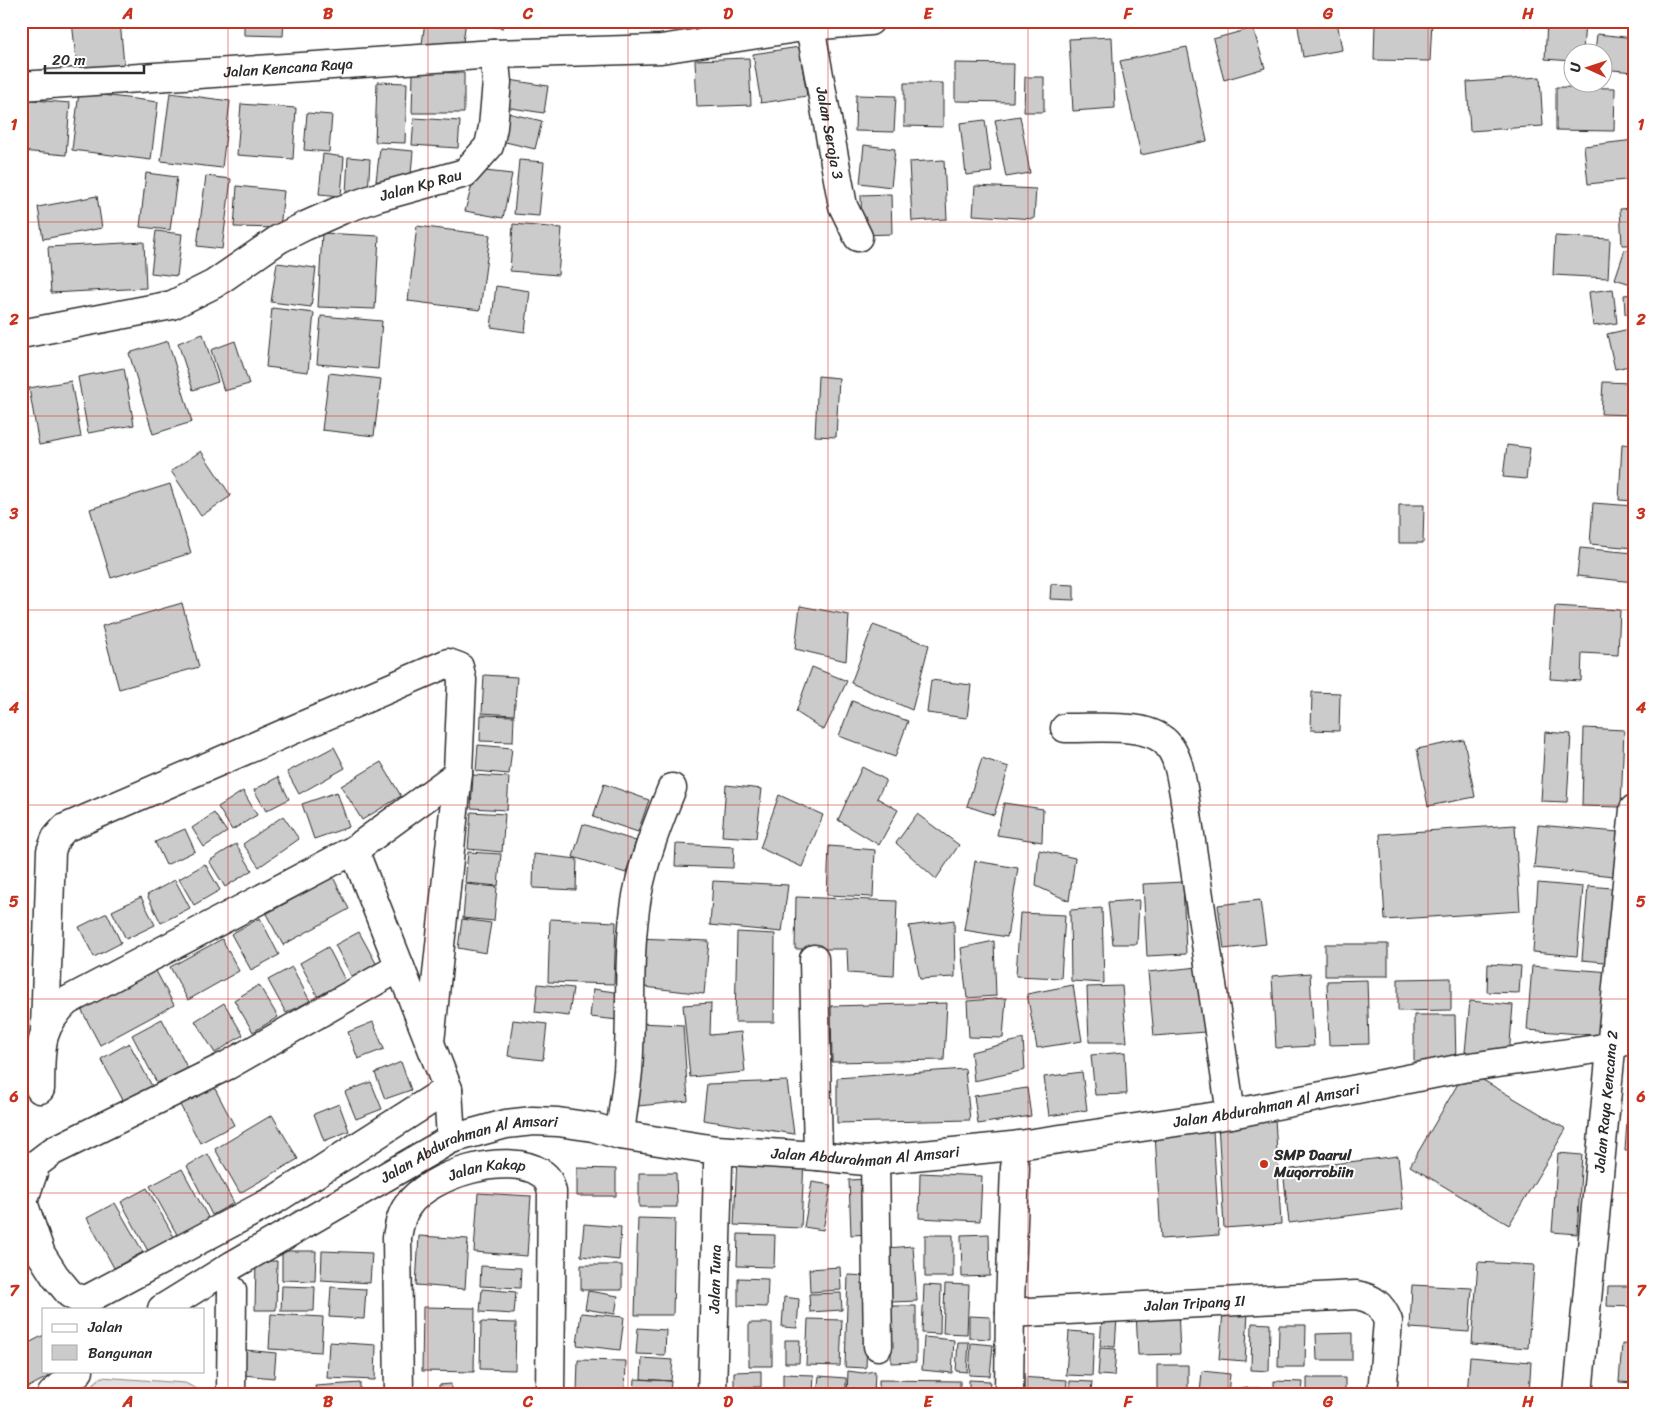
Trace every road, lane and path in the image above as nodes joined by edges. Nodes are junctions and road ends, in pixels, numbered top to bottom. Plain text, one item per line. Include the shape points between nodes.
1 (870, 21) edge
2 (809, 24) edge
3 (494, 54) junction
4 (21, 86) edge
5 (858, 237) dead end
6 (21, 334) edge
7 (1065, 728) dead end
8 (458, 772) junction
9 (672, 788) dead end
10 (1634, 809) edge
11 (354, 850) junction
12 (814, 959) dead end
13 (400, 967) junction
14 (46, 1029) junction
15 (430, 1042) junction
16 (1622, 1042) edge
17 (40, 1089) dead end
18 (448, 1089) junction
19 (1231, 1114) junction
20 (620, 1135) junction
21 (451, 1139) junction
22 (818, 1156) junction
23 (875, 1160) junction
24 (718, 1165) dead end
25 (1015, 1166) dead end
26 (232, 1290) dead end
27 (164, 1308) edge
28 (1010, 1313) junction
29 (878, 1346) dead end
30 (78, 1372) edge
31 (52, 1394) edge
32 (231, 1394) edge
33 (399, 1394) edge
34 (550, 1394) edge
35 (712, 1394) edge
36 (1009, 1394) edge
37 (1382, 1394) edge
38 (1578, 1394) edge

1 - 2 street
2 - 3 street via 661,50
2 - 5 street, Jalan Seroja 3 via 843,206
3 - 4 street, Jalan Kencana Raya
3 - 6 street, Jalan Kp Rau via 497,82 489,146 464,173 378,197 305,226 279,239 214,284 172,305
7 - 19 street via 1148,731 1161,736 1171,747 1184,794
8 - 11 street
8 - 14 street via 462,680 459,667 448,662 65,828 56,838 52,851
8 - 15 street
9 - 20 street via 644,864 637,898 628,1071
10 - 16 street, Jalan Raya Kencana 2
11 - 13 street
11 - 14 street via 67,1002 54,1013
12 - 22 street
13 - 15 street
13 - 18 street via 228,1065 53,1151 36,1164 23,1202 41,1254 70,1294 88,1299 276,1199
14 - 17 street via 41,1048
15 - 18 street
16 - 19 street, Jalan Abdurahman Al Amsari via 1463,1068
16 - 38 street, Jalan Raya Kencana 2
18 - 21 street
19 - 23 street, Jalan Abdurahman Al Amsari via 1012,1146
20 - 21 street, Jalan Abdurahman Al Amsari via 592,1127 533,1122 506,1124
20 - 22 street, Jalan Abdurahman Al Amsari via 716,1150
21 - 27 street, Jalan Abdurahman Al Amsari
22 - 23 street, Jalan Abdurahman Al Amsari via 866,1162
23 - 29 street
24 - 35 street, Jalan Tuna
25 - 28 street
26 - 32 street
28 - 36 street
28 - 37 street, Jalan Tripang II via 1356,1295 1370,1298 1385,1313 1388,1321
30 - 31 street
33 - 34 street, Jalan Kakap via 397,1237 401,1219 408,1204 441,1180 470,1169 494,1165 529,1167 542,1173 552,1192

